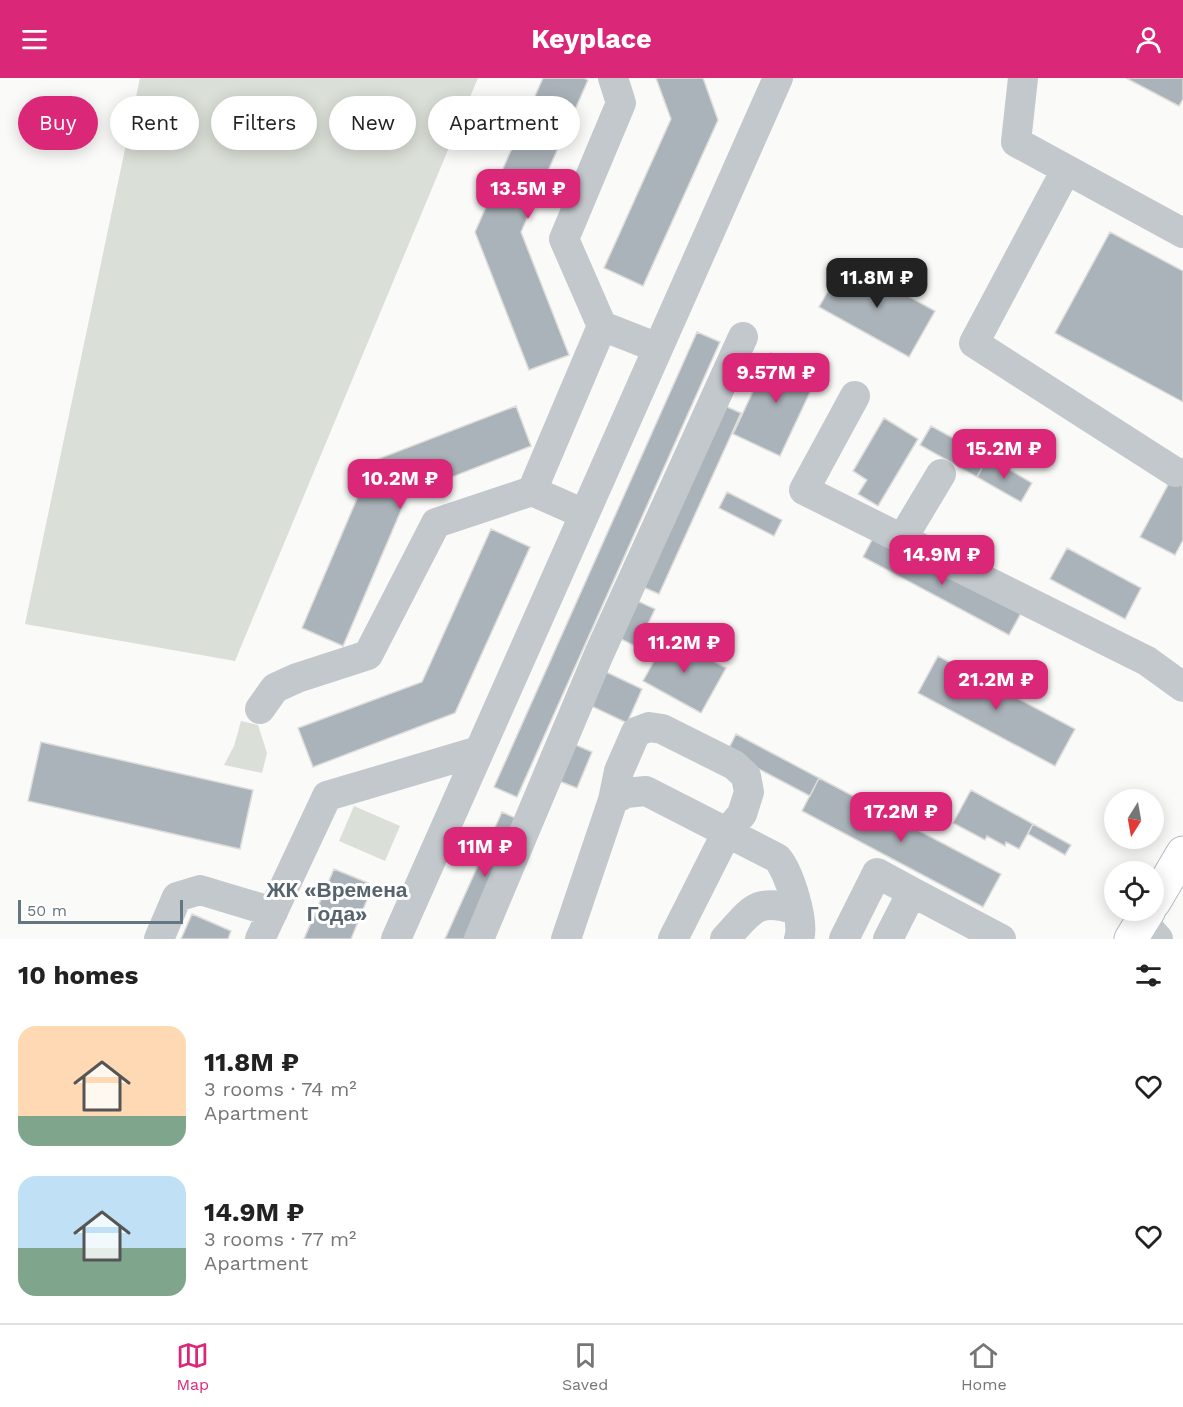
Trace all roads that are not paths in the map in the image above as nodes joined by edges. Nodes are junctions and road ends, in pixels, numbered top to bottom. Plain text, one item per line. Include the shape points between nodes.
1 (613, 78) edge
2 (778, 78) edge
3 (1023, 78) edge
4 (1066, 170) junction
5 (1183, 233) edge
6 (602, 326) junction
7 (743, 337) dead end
8 (658, 348) junction
9 (855, 396) dead end
10 (1175, 472) dead end
11 (940, 474) dead end
12 (532, 491) junction
13 (584, 514) junction
14 (902, 538) junction
15 (1183, 687) edge
16 (260, 709) dead end
17 (479, 751) junction
18 (613, 800) junction
19 (727, 832) junction
20 (1183, 853) edge
21 (912, 892) junction
22 (273, 912) junction
23 (1147, 922) edge
24 (798, 925) edge
25 (159, 939) edge
26 (260, 939) edge
27 (396, 939) edge
28 (479, 939) edge
29 (566, 939) edge
30 (673, 939) edge
31 (725, 939) edge
32 (844, 939) edge
33 (888, 939) edge
34 (1001, 939) edge

1 - 6 lane via 621,103 564,239
2 - 8 lane
3 - 4 lane via 1016,142
4 - 5 lane
4 - 10 lane via 974,343
6 - 8 lane
6 - 12 lane
7 - 28 lane via 599,654
8 - 13 lane
9 - 14 lane via 804,490
11 - 14 lane
12 - 13 lane
12 - 16 lane via 436,523 368,655 275,688
13 - 17 lane
14 - 15 lane via 1148,661
17 - 22 lane via 327,796
17 - 27 lane
18 - 19 lane via 626,793 646,791
18 - 19 lane via 619,771 636,732 649,727 663,729 734,765 746,776 749,792 742,814
18 - 29 lane
19 - 24 lane via 777,858 784,866
19 - 30 lane
20 - 23 main road
21 - 32 lane via 876,873
21 - 33 lane
21 - 34 lane
22 - 25 lane via 200,890 177,897
22 - 26 lane
24 - 31 lane via 780,905 765,904 753,909

